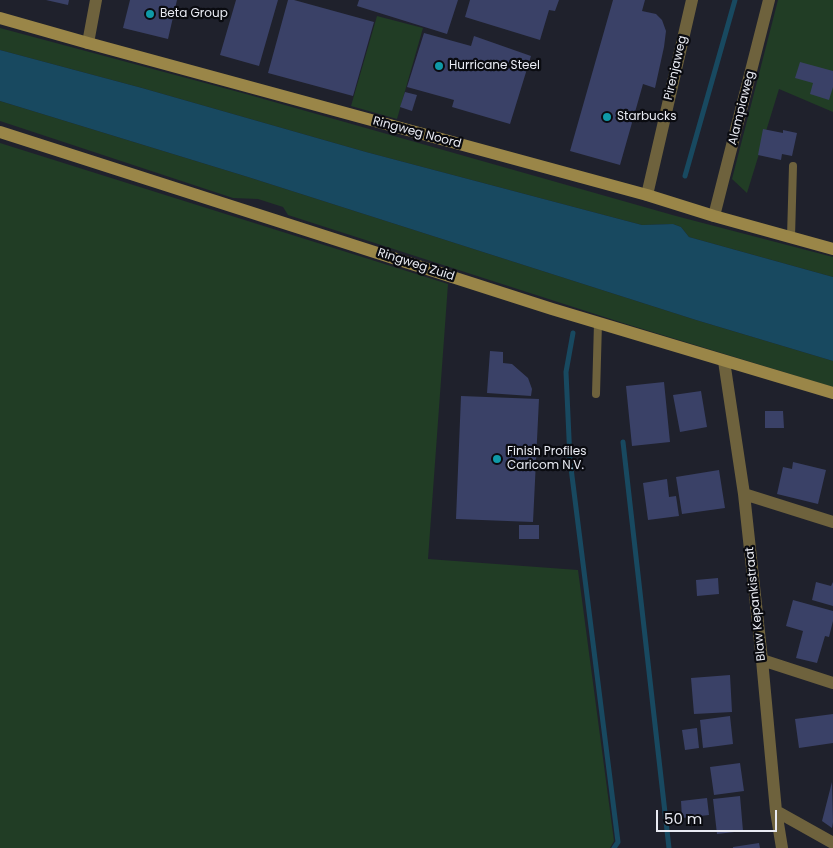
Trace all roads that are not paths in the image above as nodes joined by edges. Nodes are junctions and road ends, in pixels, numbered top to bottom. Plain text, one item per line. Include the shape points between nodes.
1 (96, 0) edge
2 (692, 0) edge
3 (769, 0) edge
4 (0, 18) edge
5 (88, 43) junction
6 (0, 132) edge
7 (793, 166) dead end
8 (647, 195) junction
9 (714, 216) junction
10 (791, 237) junction
11 (833, 249) edge
12 (598, 323) junction
13 (724, 361) junction
14 (833, 393) edge
15 (596, 394) dead end
16 (744, 494) junction
17 (833, 522) edge
18 (762, 660) junction
19 (833, 683) edge
20 (776, 811) junction
21 (833, 843) edge
22 (782, 848) edge

1 - 5 street
2 - 8 street, Pirenjaweg
3 - 9 street, Alampiaweg
4 - 5 street, Ringweg Noord
5 - 8 street, Ringweg Noord
6 - 12 street, Ringweg Zuid
7 - 10 lane
8 - 9 street, Ringweg Noord
9 - 10 street, Ringweg Noord
10 - 11 street, Ringweg Noord
12 - 13 street, Ringweg Zuid
12 - 15 lane
13 - 14 street, Ringweg Zuid
13 - 16 street, Blaw Kepankistraat
16 - 17 street
16 - 18 street, Blaw Kepankistraat
18 - 19 street
18 - 20 street, Blaw Kepankistraat
20 - 21 street
20 - 22 street, Blaw Kepankistraat

